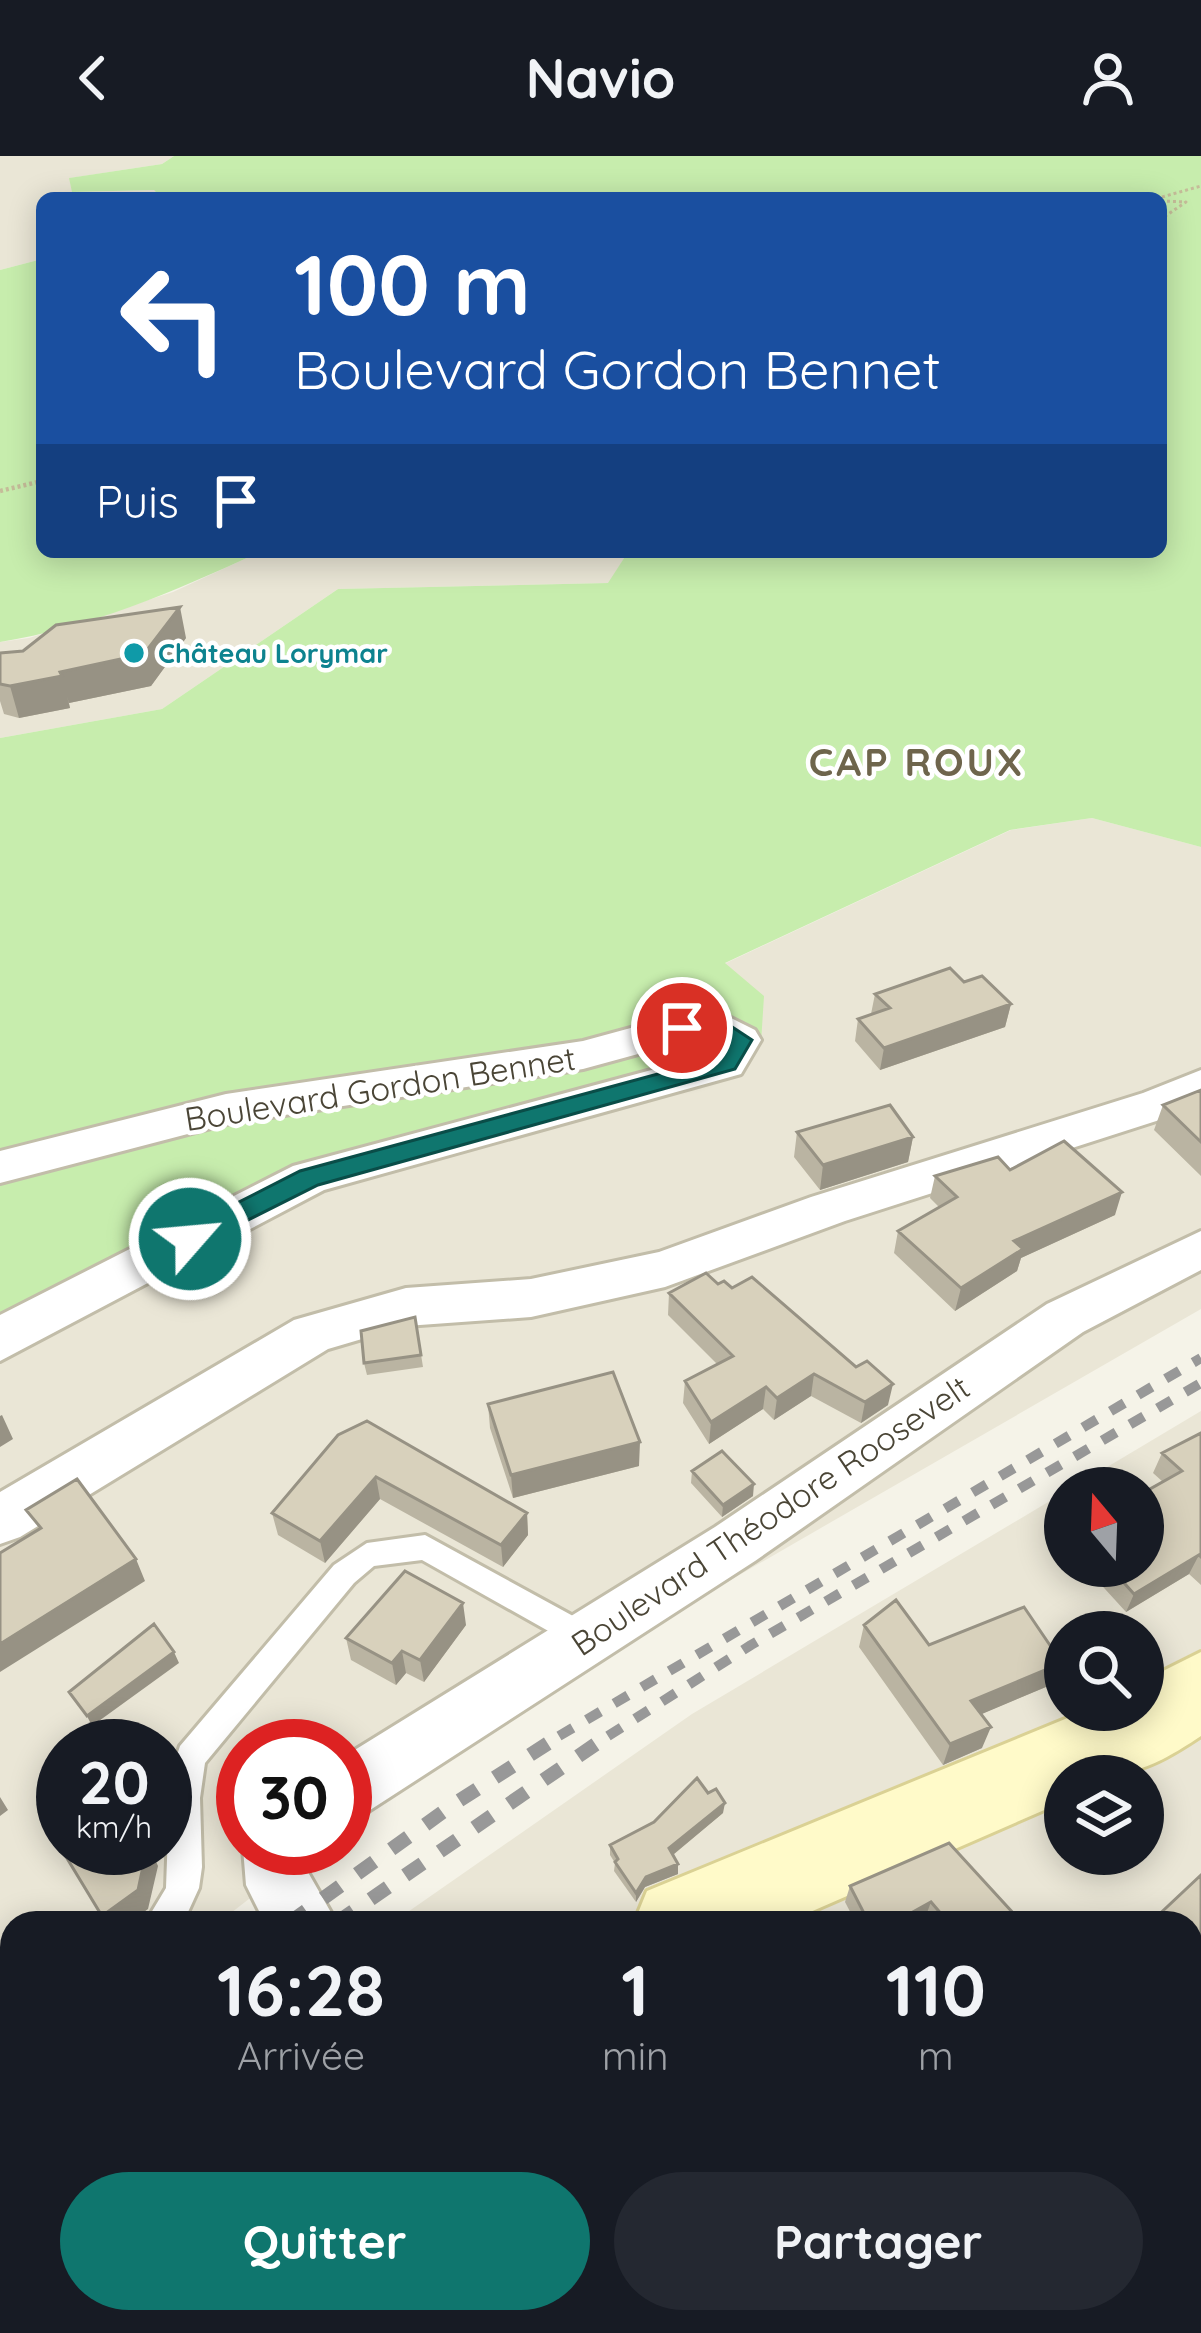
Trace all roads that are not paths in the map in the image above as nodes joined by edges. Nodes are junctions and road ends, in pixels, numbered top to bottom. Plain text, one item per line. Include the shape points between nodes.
1 (1201, 1085) edge
2 (0, 1167) edge
3 (1201, 1249) edge
4 (0, 1341) edge
5 (0, 1520) edge
6 (587, 1638) junction
7 (1201, 1690) edge
8 (372, 1774) edge
9 (277, 1875) edge
10 (173, 1911) edge
11 (296, 1911) edge
12 (707, 1911) edge

1 - 5 street via 665,1269 531,1298 406,1307 312,1334
2 - 4 street, Boulevard Gordon Bennet via 226,1109 583,1055 682,1028 717,1024 740,1040 726,1064 309,1178
3 - 6 street, Boulevard Théodore Roosevelt via 1065,1318
6 - 8 street, Boulevard Théodore Roosevelt
6 - 10 lane via 425,1547 367,1555 191,1756 183,1776 185,1878
7 - 12 main road via 1143,1727
9 - 11 street

